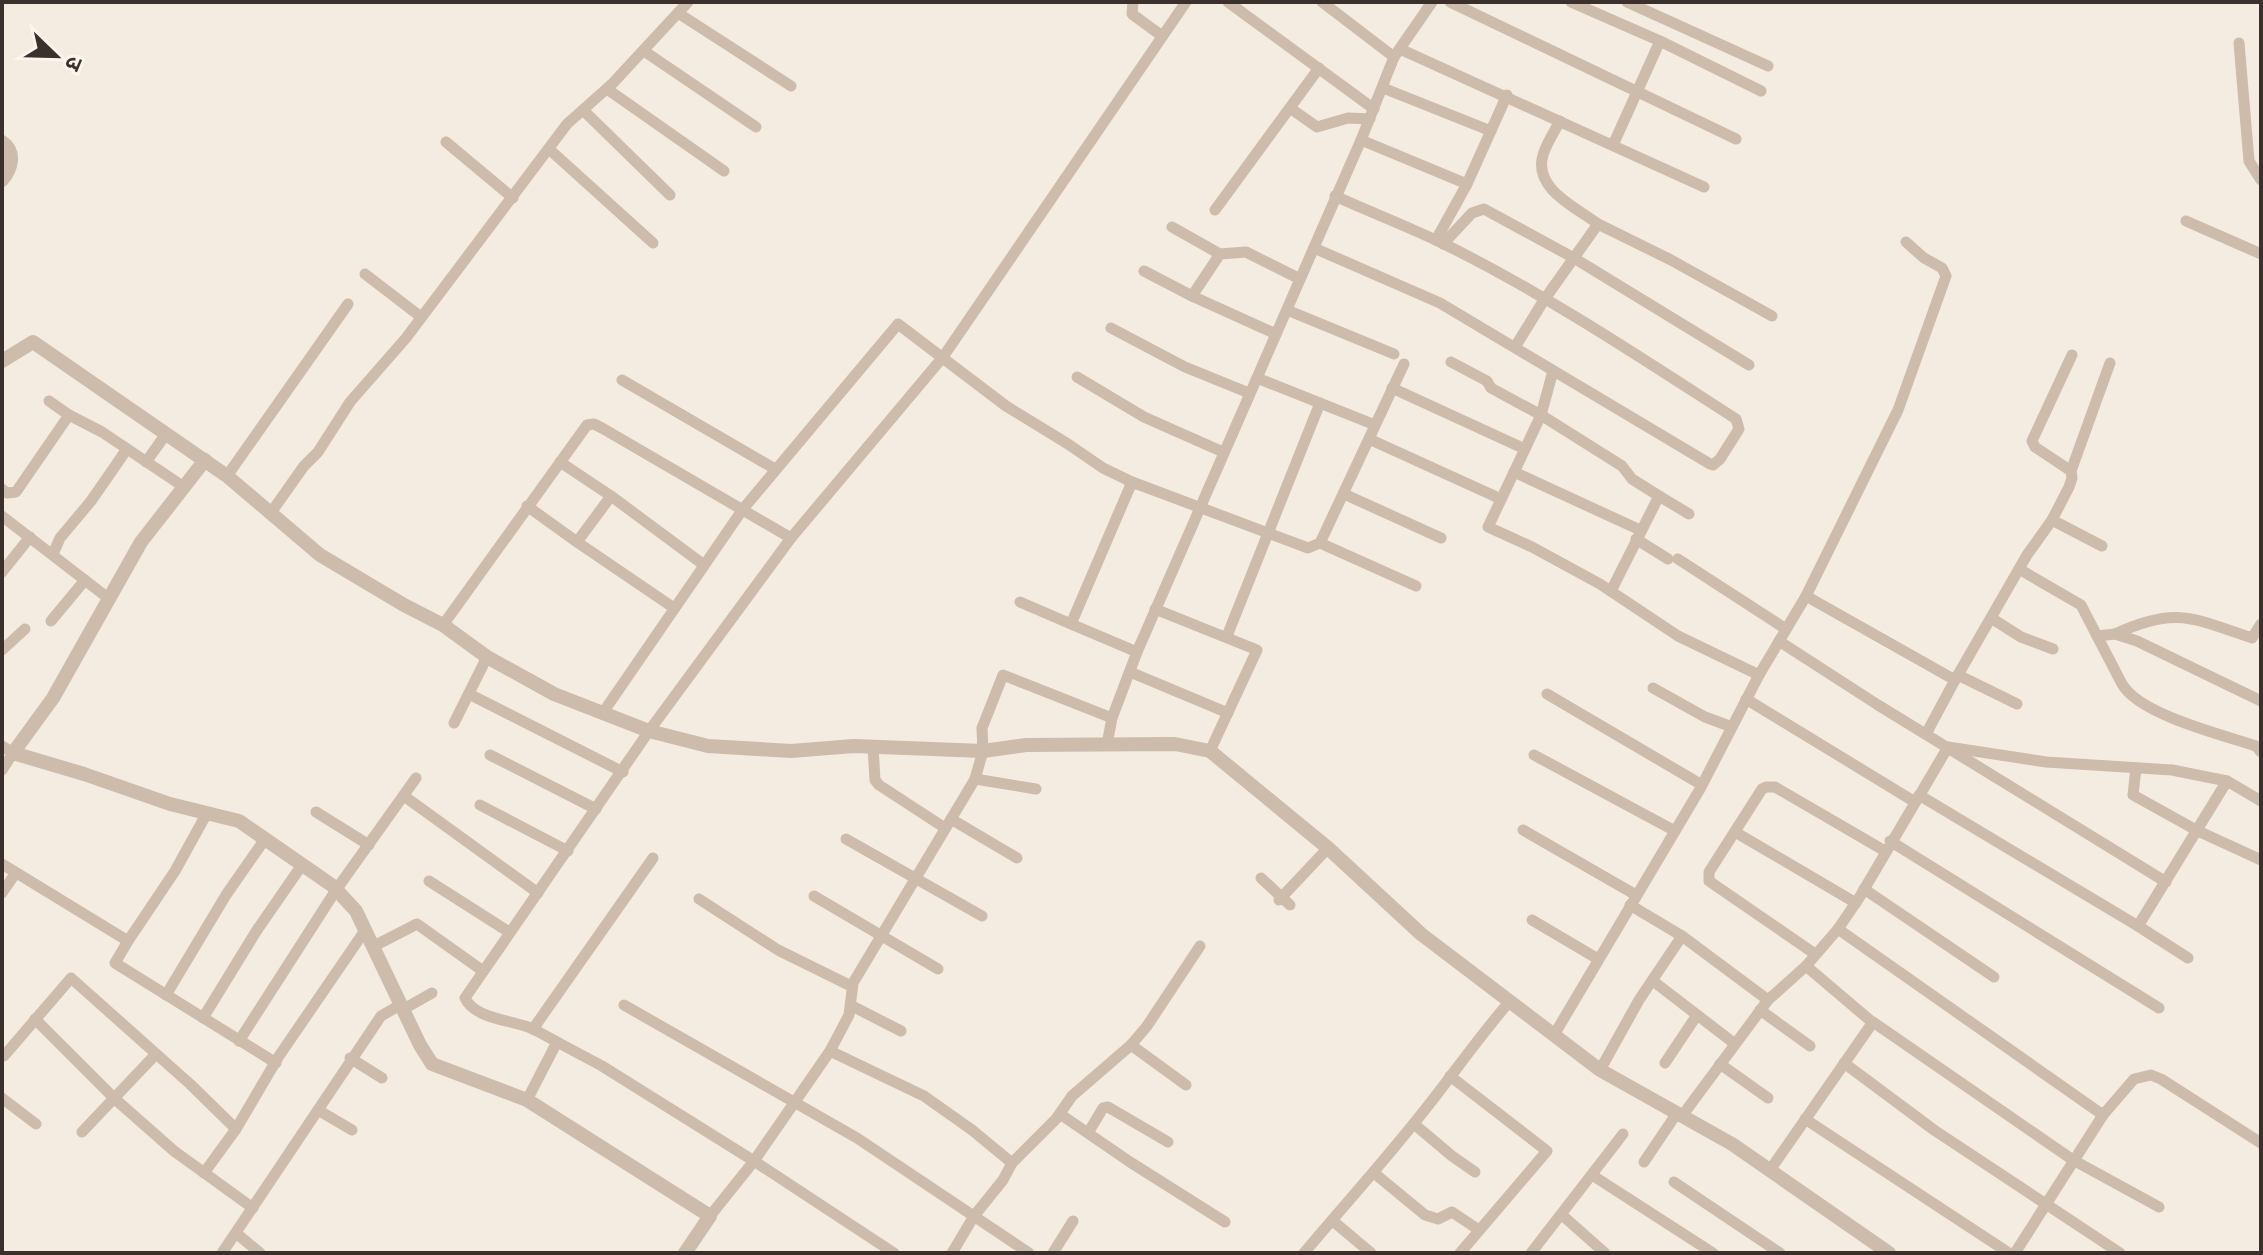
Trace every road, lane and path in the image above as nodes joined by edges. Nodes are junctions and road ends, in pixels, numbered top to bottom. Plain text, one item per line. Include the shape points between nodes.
1 (688, 2) edge
2 (1133, 2) edge
3 (1186, 2) edge
4 (1228, 2) edge
5 (1322, 2) edge
6 (1450, 2) edge
7 (1571, 2) edge
8 (1627, 2) edge
9 (1428, 3) edge
10 (678, 13) junction
11 (1162, 36) junction
12 (1660, 41) junction
13 (2239, 43) dead end
14 (644, 51) junction
15 (1397, 53) junction
16 (1768, 66) dead end
17 (1319, 68) junction
18 (791, 86) dead end
19 (1383, 88) junction
20 (607, 89) junction
21 (1761, 91) dead end
22 (1637, 92) junction
23 (1507, 95) junction
24 (1290, 108) junction
25 (583, 110) junction
26 (1372, 114) junction
27 (1560, 121) junction
28 (756, 127) dead end
29 (1491, 131) junction
30 (1736, 139) dead end
31 (1361, 140) junction
32 (2, 142) edge
33 (446, 142) dead end
34 (1613, 145) junction
35 (549, 149) junction
36 (724, 171) dead end
37 (2, 180) edge
38 (2261, 180) edge
39 (1467, 184) junction
40 (1704, 187) dead end
41 (670, 195) dead end
42 (1335, 196) junction
43 (513, 198) junction
44 (1215, 210) dead end
45 (2186, 221) dead end
46 (1598, 224) junction
47 (1172, 227) dead end
48 (1439, 242) junction
49 (1906, 242) dead end
50 (653, 243) dead end
51 (1314, 248) junction
52 (1220, 254) junction
53 (2261, 254) edge
54 (1574, 258) junction
55 (1144, 271) dead end
56 (365, 274) dead end
57 (1300, 279) junction
58 (1192, 296) junction
59 (1544, 300) junction
60 (348, 304) dead end
61 (1287, 310) junction
62 (1772, 316) dead end
63 (421, 317) junction
64 (1111, 328) dead end
65 (1276, 334) junction
66 (1515, 347) junction
67 (1394, 354) dead end
68 (2072, 355) dead end
69 (943, 357) junction
70 (2, 361) edge
71 (1451, 362) dead end
72 (2110, 363) dead end
73 (1404, 364) dead end
74 (1749, 365) dead end
75 (1553, 371) junction
76 (1077, 377) dead end
77 (1257, 378) junction
78 (622, 380) dead end
79 (1392, 388) junction
80 (1249, 393) junction
81 (49, 401) dead end
82 (1320, 403) junction
83 (69, 415) junction
84 (1541, 415) junction
85 (1375, 425) junction
86 (166, 434) junction
87 (1369, 439) junction
88 (127, 449) junction
89 (1525, 449) junction
90 (1223, 452) junction
91 (205, 460) junction
92 (146, 462) junction
93 (560, 462) junction
94 (775, 469) junction
95 (2071, 471) junction
96 (1514, 472) junction
97 (227, 476) junction
98 (1136, 484) junction
99 (184, 487) junction
100 (2, 489) edge
101 (1344, 494) junction
102 (611, 496) junction
103 (1659, 496) junction
104 (1501, 499) junction
105 (527, 506) junction
106 (1199, 508) junction
107 (743, 509) junction
108 (270, 514) junction
109 (1689, 514) dead end
110 (2, 516) edge
111 (2052, 520) junction
112 (1267, 534) junction
113 (1638, 535) junction
114 (30, 537) junction
115 (791, 538) junction
116 (1441, 538) dead end
117 (577, 542) junction
118 (1320, 543) junction
119 (2102, 546) dead end
120 (53, 554) junction
121 (704, 565) junction
122 (2019, 569) junction
123 (2, 572) edge
124 (85, 580) junction
125 (1416, 586) dead end
126 (1611, 591) junction
127 (1806, 596) junction
128 (108, 598) junction
129 (1020, 602) dead end
130 (674, 608) junction
131 (1155, 609) junction
132 (1991, 618) junction
133 (51, 621) dead end
134 (1071, 624) junction
135 (2261, 624) edge
136 (443, 625) junction
137 (25, 629) dead end
138 (1786, 629) junction
139 (2115, 634) junction
140 (1227, 636) junction
141 (2097, 636) junction
142 (2256, 640) edge
143 (1779, 641) junction
144 (2053, 649) dead end
145 (2, 650) edge
146 (1137, 652) junction
147 (487, 657) junction
148 (1130, 672) junction
149 (1759, 675) junction
150 (1957, 678) junction
151 (1653, 688) dead end
152 (469, 694) junction
153 (1547, 694) dead end
154 (1746, 699) junction
155 (2261, 701) edge
156 (2017, 704) dead end
157 (1228, 713) junction
158 (602, 714) junction
159 (1112, 718) junction
160 (454, 723) dead end
161 (1732, 727) junction
162 (649, 731) junction
163 (1926, 734) junction
164 (1107, 744) junction
165 (873, 747) junction
166 (1948, 747) junction
167 (8, 749) edge
168 (983, 751) junction
169 (1210, 751) junction
170 (2261, 752) edge
171 (490, 755) dead end
172 (1534, 755) dead end
173 (2136, 768) junction
174 (2, 770) edge
175 (623, 772) junction
176 (416, 778) dead end
177 (975, 779) junction
178 (2227, 781) junction
179 (1702, 785) junction
180 (2261, 785) edge
181 (1036, 789) dead end
182 (404, 796) junction
183 (1917, 798) junction
184 (2259, 800) edge
185 (480, 805) dead end
186 (596, 809) junction
187 (316, 812) dead end
188 (207, 813) junction
189 (948, 824) junction
190 (1523, 830) dead end
191 (1675, 831) junction
192 (2198, 831) junction
193 (1735, 832) junction
194 (265, 839) junction
195 (846, 839) dead end
196 (369, 845) junction
197 (1888, 846) junction
198 (1328, 848) junction
199 (568, 851) junction
200 (653, 858) dead end
201 (1017, 858) dead end
202 (2261, 860) edge
203 (2, 864) edge
204 (302, 865) junction
205 (15, 874) junction
206 (915, 878) junction
207 (1261, 878) dead end
208 (429, 881) dead end
209 (2166, 882) junction
210 (1864, 889) junction
211 (336, 890) junction
212 (2, 893) edge
213 (538, 893) junction
214 (814, 896) dead end
215 (699, 899) dead end
216 (1633, 900) junction
217 (1856, 903) junction
218 (982, 916) dead end
219 (1532, 920) dead end
220 (2138, 926) junction
221 (366, 929) junction
222 (1838, 929) junction
223 (509, 932) junction
224 (881, 936) junction
225 (1682, 936) junction
226 (128, 941) junction
227 (374, 946) junction
228 (1200, 946) dead end
229 (1815, 954) junction
230 (2188, 958) dead end
231 (1598, 959) junction
232 (1806, 966) junction
233 (938, 969) dead end
234 (483, 971) junction
235 (1994, 977) dead end
236 (1653, 981) junction
237 (851, 986) junction
238 (432, 993) dead end
239 (166, 995) junction
240 (1768, 1000) junction
241 (1510, 1001) junction
242 (624, 1005) dead end
243 (852, 1006) junction
244 (401, 1008) junction
245 (2159, 1008) dead end
246 (1760, 1010) junction
247 (1697, 1015) junction
248 (203, 1018) junction
249 (35, 1019) junction
250 (1872, 1022) junction
251 (533, 1029) junction
252 (901, 1031) dead end
253 (1554, 1035) junction
254 (239, 1041) junction
255 (557, 1042) junction
256 (1735, 1044) junction
257 (1131, 1045) junction
258 (1810, 1046) dead end
259 (830, 1051) junction
260 (156, 1054) junction
261 (3, 1057) edge
262 (350, 1058) junction
263 (276, 1063) junction
264 (1665, 1063) dead end
265 (1844, 1063) junction
266 (1720, 1064) junction
267 (1600, 1070) junction
268 (1450, 1076) junction
269 (382, 1078) dead end
270 (1186, 1085) dead end
271 (2, 1098) edge
272 (1768, 1098) dead end
273 (115, 1099) junction
274 (527, 1100) junction
275 (794, 1104) junction
276 (318, 1110) junction
277 (1060, 1114) junction
278 (1679, 1114) junction
279 (2103, 1115) junction
280 (1805, 1119) junction
281 (36, 1124) dead end
282 (1414, 1124) junction
283 (236, 1129) junction
284 (352, 1130) dead end
285 (82, 1132) dead end
286 (1088, 1133) junction
287 (1623, 1134) dead end
288 (1168, 1142) dead end
289 (2261, 1143) edge
290 (2073, 1160) junction
291 (754, 1161) junction
292 (1644, 1162) dead end
293 (1012, 1163) junction
294 (1770, 1170) junction
295 (1475, 1172) dead end
296 (204, 1173) junction
297 (1374, 1173) junction
298 (1592, 1175) junction
299 (1674, 1182) dead end
300 (2046, 1204) junction
301 (2159, 1207) dead end
302 (253, 1208) junction
303 (1562, 1215) junction
304 (710, 1216) junction
305 (974, 1216) junction
306 (1073, 1221) dead end
307 (1333, 1221) junction
308 (1225, 1222) dead end
309 (1479, 1230) junction
310 (236, 1233) junction
311 (222, 1253) edge
312 (260, 1253) edge
313 (685, 1253) edge
314 (894, 1253) edge
315 (952, 1253) edge
316 (1029, 1253) edge
317 (1053, 1253) edge
318 (1304, 1253) edge
319 (1371, 1253) edge
320 (1460, 1253) edge
321 (1531, 1253) edge
322 (1605, 1253) edge
323 (1713, 1253) edge
324 (1780, 1253) edge
325 (1889, 1253) edge
326 (2012, 1253) edge
327 (2120, 1253) edge

1 - 10 street
2 - 11 street via 1132,14
3 - 11 street
4 - 17 street
5 - 15 street
6 - 22 street
7 - 12 street
8 - 16 street
9 - 15 street
10 - 14 street
10 - 18 street
11 - 69 street
12 - 21 street
12 - 22 street
13 - 38 street via 2249,161
14 - 20 street
14 - 28 street
15 - 19 street
15 - 23 street
17 - 24 street
17 - 26 street
19 - 26 street
19 - 29 street
20 - 25 street
20 - 36 street
22 - 30 street
22 - 34 street
23 - 27 street
23 - 29 street
24 - 26 street via 1317,127
24 - 44 street
25 - 35 street
25 - 41 street
26 - 31 street
27 - 34 street
27 - 46 street via 1542,157 1543,178
29 - 39 street
31 - 39 street
31 - 42 street
32 - 37 street via 11,163
33 - 43 street
34 - 40 street
35 - 43 street
35 - 50 street
39 - 48 street
42 - 48 street
42 - 51 street
43 - 63 street
45 - 53 street
46 - 54 street
46 - 62 street
47 - 52 street
48 - 54 street via 1484,209
48 - 59 street
49 - 127 street via 1942,268 1945,281 1898,410
51 - 57 street
51 - 66 street via 1440,303
52 - 57 street via 1246,252
52 - 58 street
54 - 59 street
54 - 74 street
55 - 58 street
56 - 63 street
57 - 61 street
58 - 65 street
59 - 66 street
59 - 75 street via 1736,419 1739,429 1713,465
60 - 97 street
61 - 65 street
61 - 67 street
63 - 108 street via 350,402
64 - 80 street
65 - 77 street
66 - 75 street
68 - 95 street via 2032,441
69 - 94 street via 898,324
69 - 98 street via 1006,406
69 - 115 street
70 - 86 street via 33,342
71 - 84 street
72 - 95 street
73 - 79 street
75 - 84 street
76 - 90 street via 1144,417
77 - 80 street
77 - 82 street
78 - 94 street
79 - 85 street
79 - 89 street
80 - 90 street
81 - 83 street
82 - 85 street
82 - 112 street
83 - 88 street
83 - 100 street via 16,492
84 - 89 street
84 - 103 street
85 - 87 street
86 - 91 street
86 - 92 street
87 - 101 street
87 - 104 street
88 - 92 street
88 - 120 street
89 - 96 street
90 - 106 street
91 - 97 street
91 - 99 street
92 - 99 street
93 - 102 street
93 - 105 street
93 - 107 street via 587,425 594,424
94 - 107 street
95 - 111 street
96 - 104 street
96 - 113 street
97 - 108 street
98 - 106 street
98 - 134 street via 1132,482
99 - 128 street via 141,542
101 - 116 street
101 - 118 street
102 - 117 street
102 - 121 street
103 - 109 street
103 - 113 street
104 - 126 street via 1488,527
105 - 117 street
105 - 136 street
106 - 112 street
106 - 131 street
107 - 115 street
107 - 121 street
108 - 136 street via 320,555
110 - 114 street
111 - 119 street
111 - 122 street
112 - 118 street via 1308,548
112 - 140 street
113 - 126 street
113 - 138 street
114 - 120 street
114 - 123 street
115 - 162 street
117 - 130 street
118 - 125 street
120 - 124 street
121 - 130 street
122 - 132 street
122 - 141 street via 2081,605
124 - 128 street
124 - 133 street
126 - 149 street via 1678,636
127 - 138 street
127 - 150 street
128 - 167 street via 53,698
129 - 134 street
130 - 158 street
131 - 140 street
131 - 146 street
132 - 144 street
132 - 150 street
134 - 146 street
135 - 142 street
136 - 147 street
137 - 145 street
138 - 143 street
139 - 141 street
139 - 142 street via 2168,616 2193,618
139 - 155 street
140 - 157 street via 1257,650
141 - 170 street via 2131,695 2164,715
143 - 149 street
143 - 163 street
146 - 148 street
147 - 152 street
147 - 158 street
148 - 157 street
148 - 159 street
149 - 154 street
150 - 156 street
150 - 163 street
151 - 161 street
152 - 160 street
152 - 175 street
153 - 179 street
154 - 161 street
154 - 183 street
157 - 169 street
158 - 162 street
159 - 164 street
159 - 168 street via 1003,675 982,728
161 - 179 street
162 - 165 street via 743,749
162 - 175 street
163 - 166 street
164 - 168 street
164 - 169 street via 1175,744
165 - 168 street
165 - 189 street via 879,785
166 - 173 street via 2046,762
166 - 183 street
166 - 209 street
167 - 174 street
167 - 188 street
168 - 177 street
169 - 198 street
171 - 186 street
172 - 191 street
173 - 178 street
173 - 192 street via 2133,795
175 - 186 street
176 - 182 street
177 - 181 street
177 - 189 street
178 - 184 street
178 - 192 street
179 - 191 street
180 - 184 street
182 - 196 street
182 - 213 street
183 - 197 street
183 - 220 street
185 - 199 street
186 - 199 street
187 - 196 street
188 - 194 street via 239,821
188 - 226 street
189 - 201 street
189 - 206 street
190 - 216 street
191 - 216 street
192 - 202 street
192 - 209 street
193 - 197 street via 1762,789 1770,786
193 - 217 street
193 - 229 street via 1709,872 1709,881
194 - 204 street
194 - 239 street
195 - 206 street
196 - 211 street
197 - 210 street
197 - 245 street
198 - 207 street via 1284,901
198 - 241 street via 1421,934
199 - 213 street
200 - 251 street
203 - 205 street
204 - 211 street
204 - 248 street
205 - 212 street
205 - 226 street
206 - 218 street
206 - 224 street
208 - 223 street
209 - 220 street
210 - 217 street
210 - 235 street
211 - 221 street
211 - 254 street
213 - 223 street
214 - 224 street
215 - 237 street via 778,950
216 - 225 street
216 - 231 street
217 - 222 street
219 - 231 street
220 - 230 street
221 - 227 street
221 - 263 street
222 - 229 street
222 - 279 street
223 - 234 street
224 - 233 street
224 - 237 street
225 - 236 street
225 - 240 street
226 - 239 street via 115,963
227 - 234 street via 417,924
227 - 244 street
228 - 257 street
229 - 232 street
231 - 253 street
232 - 240 street
232 - 250 street
234 - 251 street via 465,998 468,1004
236 - 247 street
236 - 267 street
237 - 243 street
238 - 244 street
239 - 248 street
240 - 246 street
241 - 253 street
241 - 268 street
242 - 275 street
243 - 252 street
243 - 259 street
244 - 262 street via 381,1016
244 - 274 street via 432,1064
246 - 256 street
246 - 258 street
247 - 256 street
247 - 264 street
248 - 254 street
249 - 260 street via 71,978
249 - 261 street
249 - 273 street
250 - 265 street
250 - 290 street
251 - 255 street
253 - 267 street
254 - 263 street
255 - 274 street
255 - 291 street
256 - 266 street
257 - 270 street
257 - 277 street via 1072,1096
259 - 275 street
259 - 293 street via 924,1096
260 - 273 street
260 - 283 street
262 - 269 street
262 - 276 street
263 - 283 street
265 - 280 street
265 - 300 street
266 - 272 street
266 - 278 street
267 - 278 street
268 - 282 street
268 - 309 street via 1547,1151
271 - 281 street
273 - 285 street
273 - 296 street
274 - 304 street
275 - 291 street
275 - 305 street via 857,1138
276 - 284 street
276 - 302 street
277 - 286 street
277 - 293 street
278 - 292 street
278 - 294 street
279 - 289 street via 2134,1079 2151,1075
279 - 290 street
280 - 294 street
280 - 326 street
282 - 295 street
282 - 297 street
283 - 296 street
286 - 288 street via 1108,1107
286 - 308 street
287 - 298 street
290 - 300 street
290 - 301 street
291 - 304 street
291 - 314 street
293 - 305 street
294 - 325 street
296 - 302 street
297 - 307 street
297 - 309 street via 1425,1215 1438,1219 1452,1212
298 - 303 street
298 - 323 street
299 - 324 street
300 - 326 street
300 - 327 street
302 - 310 street
303 - 321 street
303 - 322 street
304 - 313 street
305 - 315 street
305 - 316 street
306 - 317 street
307 - 318 street
307 - 319 street
309 - 320 street
310 - 311 street
310 - 312 street

